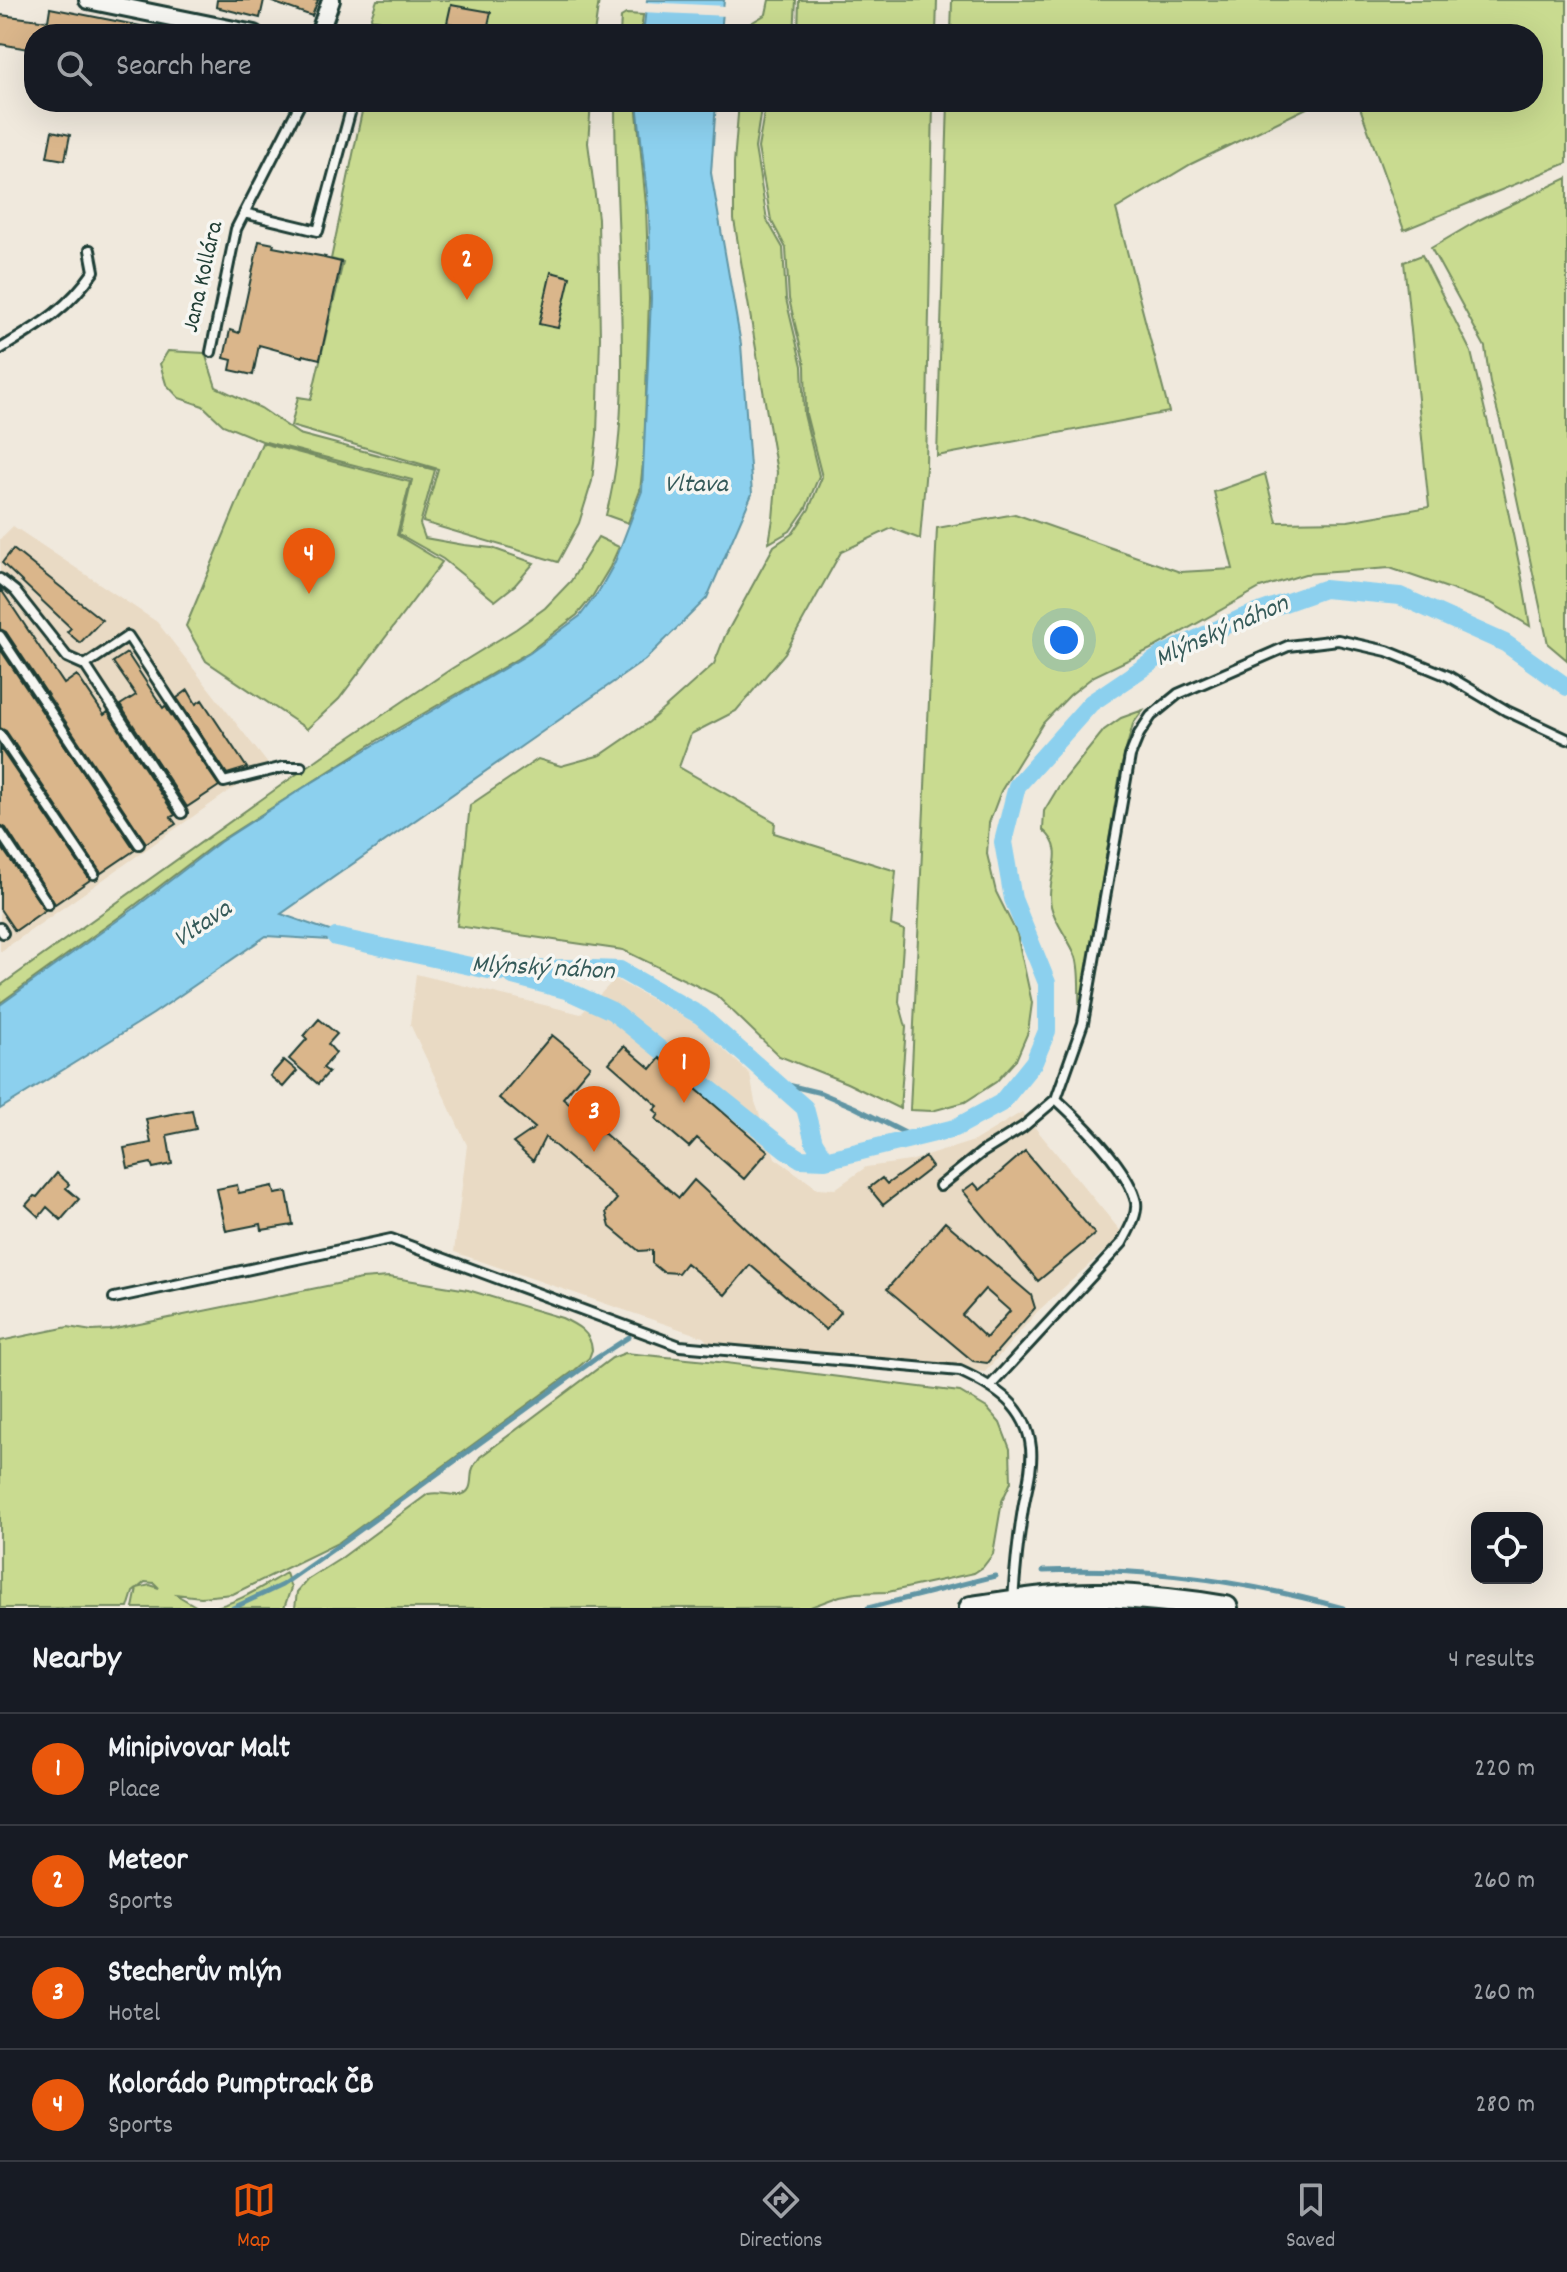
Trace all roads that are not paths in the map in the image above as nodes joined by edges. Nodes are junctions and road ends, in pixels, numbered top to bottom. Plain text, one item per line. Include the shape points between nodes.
1 (88, 0) edge
2 (331, 0) edge
3 (205, 24) edge
4 (323, 24) edge
5 (296, 112) edge
6 (350, 112) edge
7 (244, 213) junction
8 (90, 250) dead end
9 (0, 349) edge
10 (211, 352) dead end
11 (0, 579) edge
12 (0, 636) edge
13 (85, 665) junction
14 (0, 735) edge
15 (1567, 739) edge
16 (301, 767) dead end
17 (182, 813) dead end
18 (0, 832) edge
19 (139, 844) dead end
20 (94, 874) dead end
21 (48, 904) dead end
22 (1056, 1099) junction
23 (940, 1186) dead end
24 (114, 1298) dead end
25 (991, 1385) junction
26 (1013, 1602) junction
27 (971, 1608) edge
28 (1226, 1608) edge

1 - 3 street
2 - 4 street
5 - 7 lane, Jana Kollára
6 - 7 lane, Jana Kollára via 318,231
7 - 10 lane, Jana Kollára via 236,229
8 - 9 lane via 94,271 79,292 52,318
11 - 13 lane via 67,657
12 - 19 lane
13 - 16 lane via 128,636 224,782
13 - 17 lane
14 - 20 lane
15 - 22 lane via 1448,676 1387,651 1338,640 1288,646 1178,694 1151,716 1130,756 1083,1023
18 - 21 lane
22 - 23 lane
22 - 25 lane via 1124,1175 1136,1204 1133,1222 1122,1243
24 - 25 lane via 391,1239 680,1346 960,1371
25 - 26 lane via 1016,1409 1031,1448
26 - 27 main road
26 - 28 main road via 1099,1595

